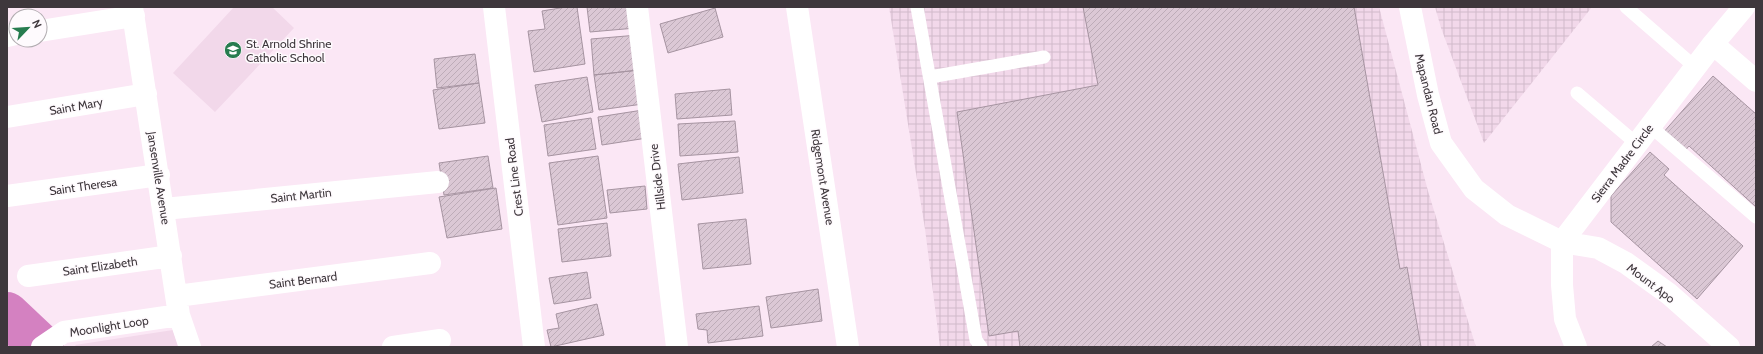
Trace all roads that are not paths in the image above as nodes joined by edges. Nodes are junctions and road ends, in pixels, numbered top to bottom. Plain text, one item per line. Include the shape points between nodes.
1 (494, 7) edge
2 (637, 7) edge
3 (797, 7) edge
4 (917, 7) edge
5 (1410, 7) edge
6 (1626, 7) edge
7 (1744, 7) edge
8 (133, 11) edge
9 (48, 29) edge
10 (1713, 44) junction
11 (1044, 57) dead end
12 (1696, 67) junction
13 (930, 77) junction
14 (1756, 81) edge
15 (1577, 93) dead end
16 (146, 94) junction
17 (7, 117) edge
18 (1650, 126) junction
19 (1637, 144) junction
20 (158, 175) junction
21 (438, 182) dead end
22 (7, 196) edge
23 (164, 209) junction
24 (1756, 218) edge
25 (1562, 242) junction
26 (171, 256) junction
27 (430, 263) dead end
28 (28, 276) dead end
29 (178, 306) junction
30 (440, 340) dead end
31 (42, 347) edge
32 (190, 347) edge
33 (393, 347) edge
34 (534, 347) edge
35 (677, 347) edge
36 (848, 347) edge
37 (981, 347) edge
38 (1576, 347) edge
39 (1729, 347) edge

1 - 34 street, Crest Line Road
2 - 35 street, Hillside Drive
3 - 36 street, Ridgemont Avenue
4 - 13 lane
5 - 25 street, Mapandan Road via 1428,96 1441,143 1474,188 1507,215
6 - 12 lane
7 - 10 street, Sierra Madre Circle
8 - 9 street
8 - 16 street, Jansenville Avenue
10 - 12 street, Sierra Madre Circle
10 - 14 street
11 - 13 lane
12 - 18 street, Sierra Madre Circle
13 - 37 lane via 976,340
15 - 19 lane
16 - 17 street, Saint Mary
16 - 20 street, Jansenville Avenue
18 - 19 street, Sierra Madre Circle
18 - 24 lane
19 - 25 street, Sierra Madre Circle
20 - 22 street, Saint Theresa
20 - 23 street, Jansenville Avenue
21 - 23 street, Saint Martin
23 - 26 street, Jansenville Avenue
25 - 38 street via 1565,319
25 - 39 street, Mount Apo via 1598,248 1626,263 1669,294
26 - 28 street, Saint Elizabeth
26 - 29 street, Jansenville Avenue
27 - 29 street, Saint Bernard
29 - 31 street, Moonlight Loop via 64,332
29 - 32 street, Jansenville Avenue
30 - 33 street

